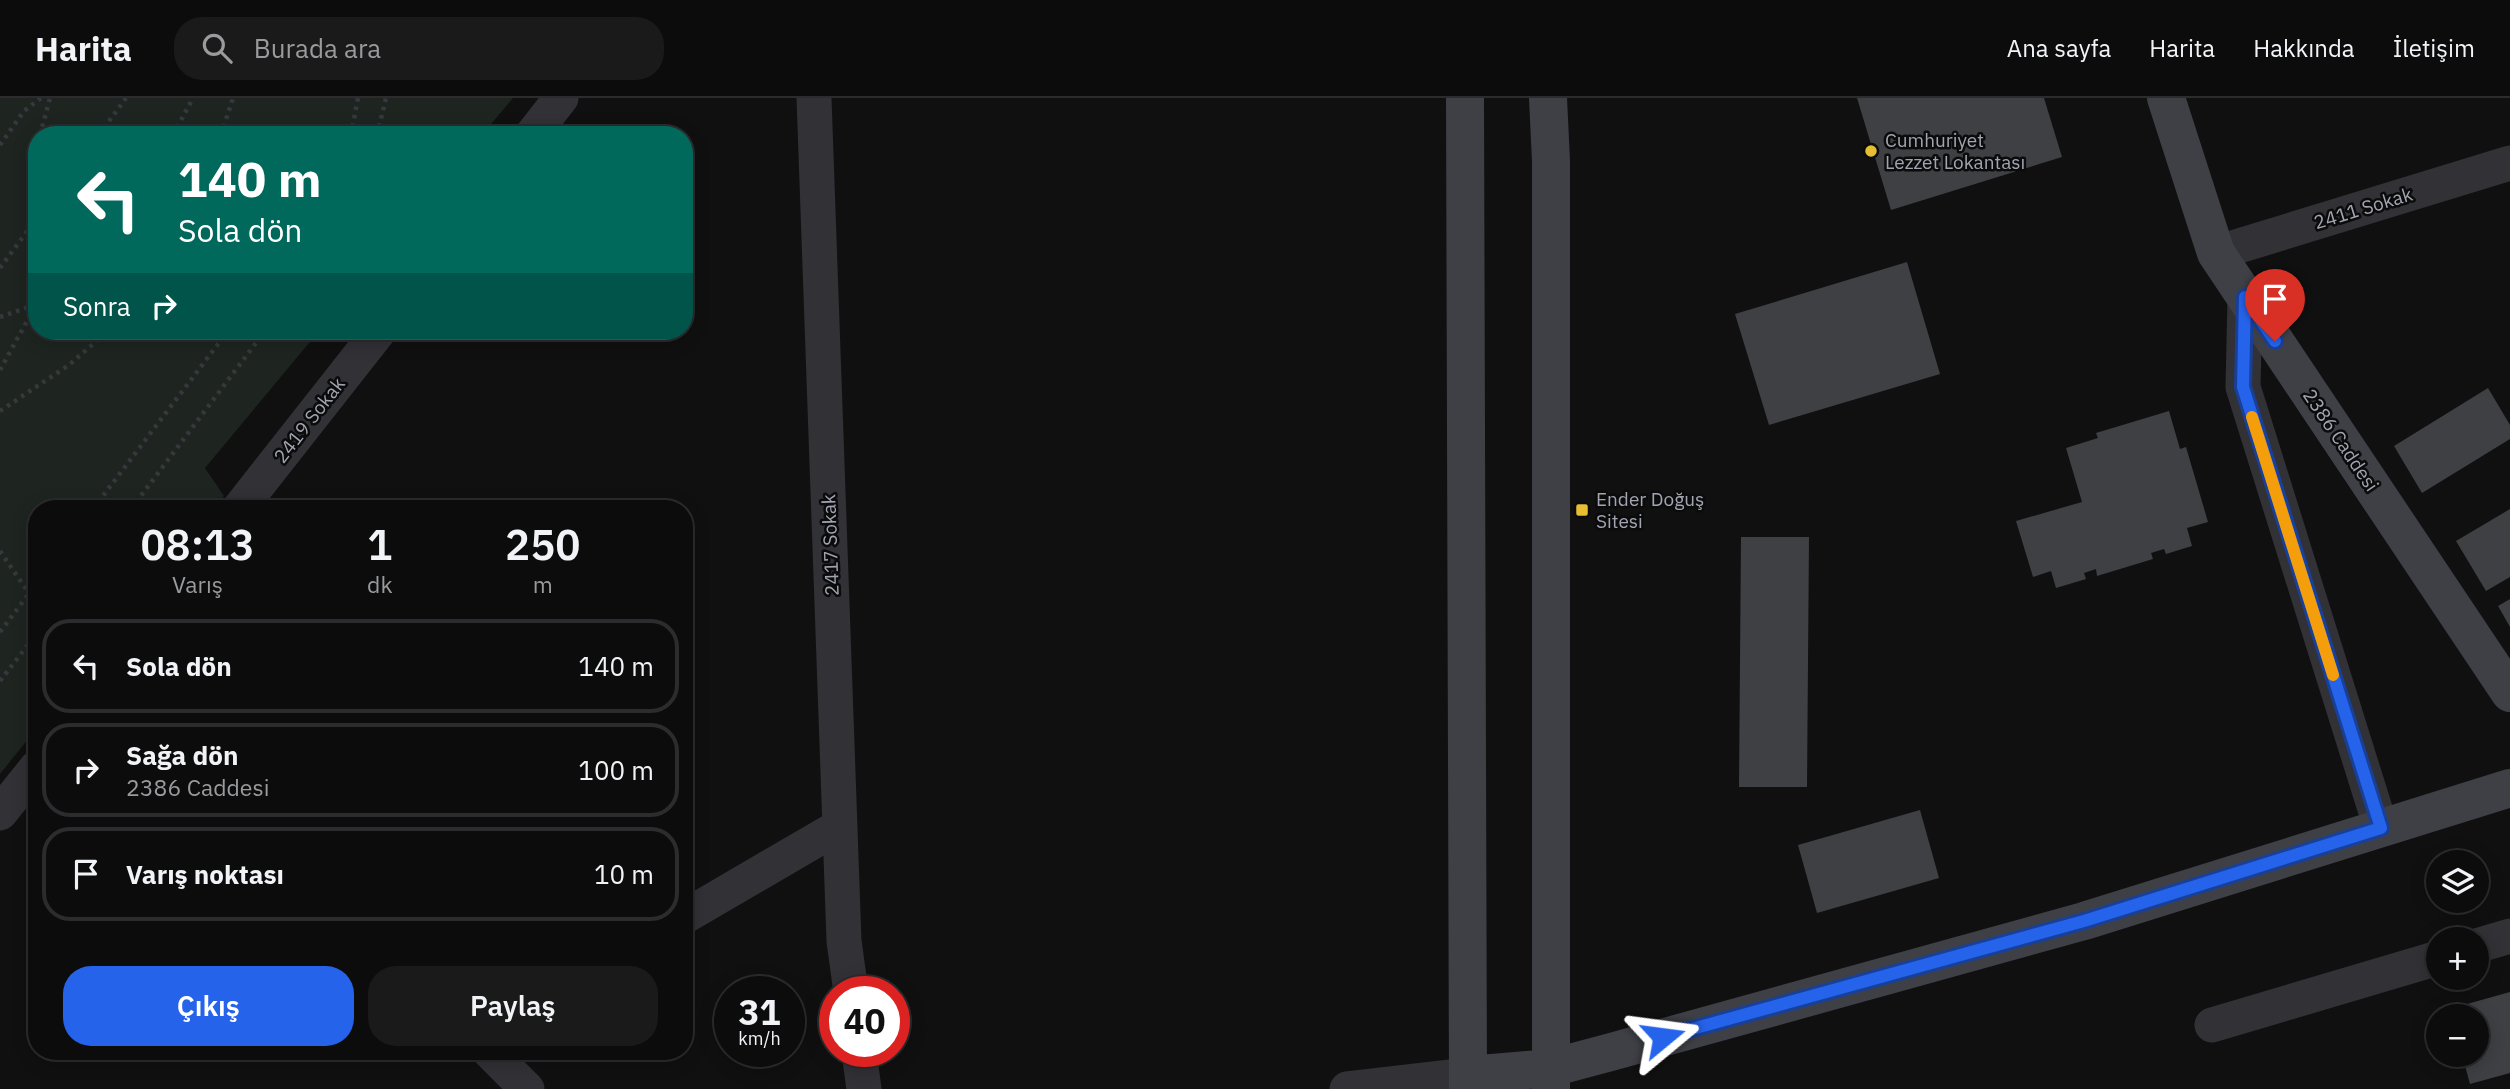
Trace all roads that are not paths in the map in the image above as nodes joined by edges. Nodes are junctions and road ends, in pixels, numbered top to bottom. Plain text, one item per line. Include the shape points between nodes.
1 (561, 98) edge
2 (814, 98) edge
3 (1465, 98) edge
4 (1548, 98) edge
5 (2166, 98) edge
6 (539, 126) edge
7 (2510, 163) edge
8 (2216, 253) junction
9 (2245, 297) junction
10 (372, 340) edge
11 (246, 500) edge
12 (2510, 693) edge
13 (28, 777) edge
14 (2510, 788) edge
15 (0, 813) edge
16 (840, 826) junction
17 (2381, 828) junction
18 (693, 912) edge
19 (2510, 936) edge
20 (2489, 942) edge
21 (2426, 962) edge
22 (849, 976) edge
23 (2212, 1025) dead end
24 (498, 1060) edge
25 (861, 1067) edge
26 (1551, 1079) edge
27 (1468, 1082) edge
28 (527, 1089) edge
29 (864, 1089) edge
30 (1348, 1089) edge

1 - 6 street
2 - 16 street, 2417 Sokak
3 - 27 main road
4 - 26 main road
5 - 8 main road, 2386 Caddesi
7 - 8 street, 2411 Sokak
8 - 9 main road, 2386 Caddesi
9 - 12 main road, 2386 Caddesi
9 - 17 street via 2243,387
10 - 11 street, 2419 Sokak
13 - 15 street
14 - 17 main road
16 - 18 street
16 - 22 street, 2417 Sokak
17 - 26 main road
19 - 20 street
21 - 23 street
24 - 28 street
25 - 29 street
26 - 27 main road
27 - 30 street

